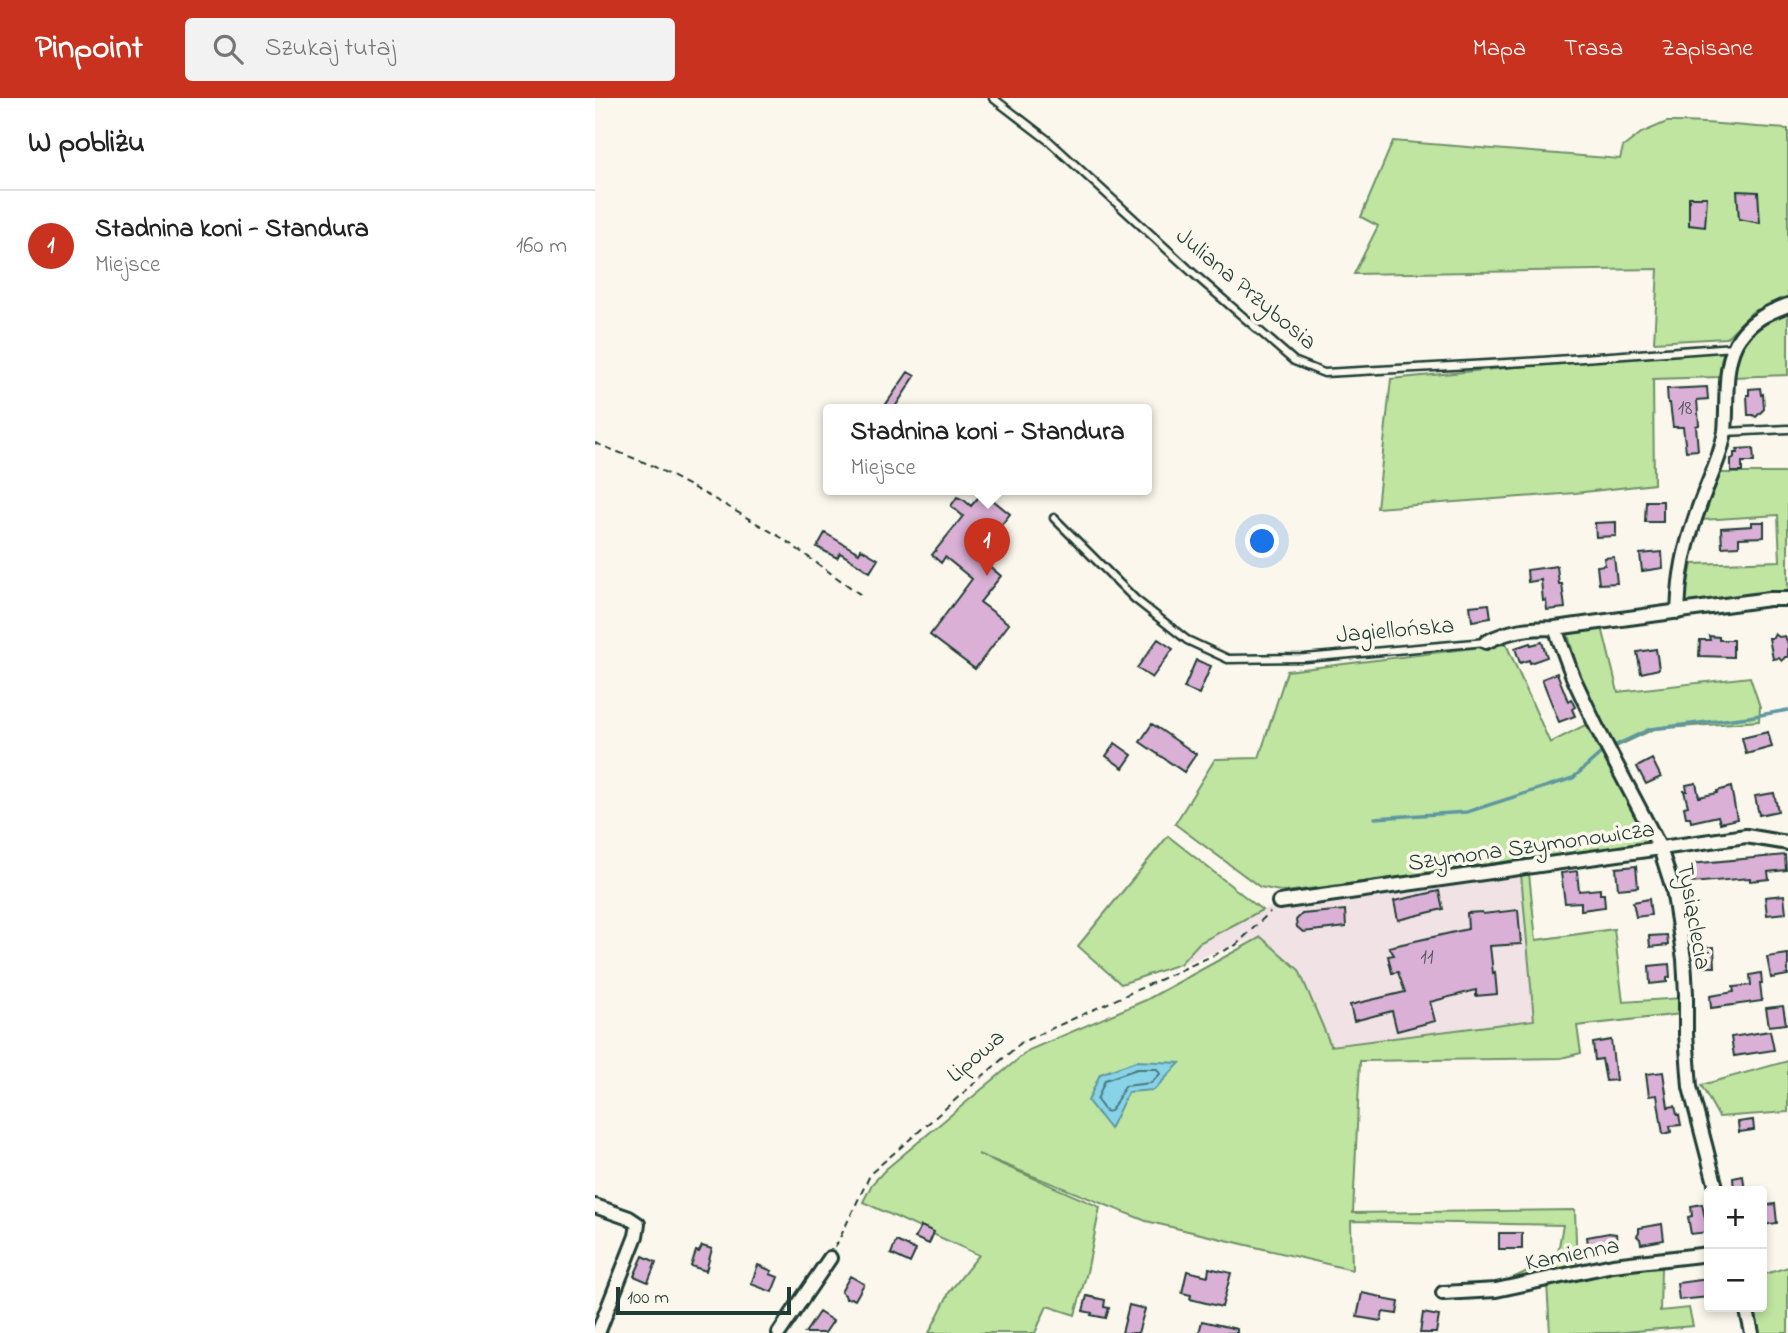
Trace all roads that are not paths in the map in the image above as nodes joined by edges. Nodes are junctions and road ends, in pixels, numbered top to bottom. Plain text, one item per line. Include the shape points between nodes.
1 (993, 98) edge
2 (1788, 305) edge
3 (1736, 346) junction
4 (1788, 429) edge
5 (1725, 432) junction
6 (1054, 518) dead end
7 (1788, 599) edge
8 (1678, 612) junction
9 (1555, 628) junction
10 (1486, 642) joint
11 (1788, 843) edge
12 (1660, 848) junction
13 (1279, 902) road end
14 (1716, 1186) edge
15 (595, 1206) edge
16 (1704, 1255) edge
17 (830, 1258) road end
18 (1443, 1293) dead end
19 (1747, 1312) edge
20 (598, 1333) edge
21 (779, 1333) edge
22 (1752, 1333) edge

1 - 3 lane, Juliana Przybosia via 1049,141 1294,361 1324,373
2 - 3 street via 1759,317
3 - 5 street via 1727,378
4 - 5 lane
5 - 8 street via 1687,547
6 - 10 lane, Jagiellońska via 1135,599 1187,640 1228,659 1305,658
7 - 8 street, Jagiellońska
8 - 9 street, Jagiellońska
9 - 10 street, Jagiellońska via 1526,628
9 - 12 street, Tysiąclecia via 1596,726
11 - 12 street, Szymona Szymonowicza via 1746,836
12 - 13 street, Szymona Szymonowicza
12 - 14 street, Tysiąclecia via 1673,889 1684,959 1690,1087
15 - 20 street via 638,1224
16 - 18 street, Kamienna via 1613,1265 1496,1290
17 - 21 street
19 - 22 street

